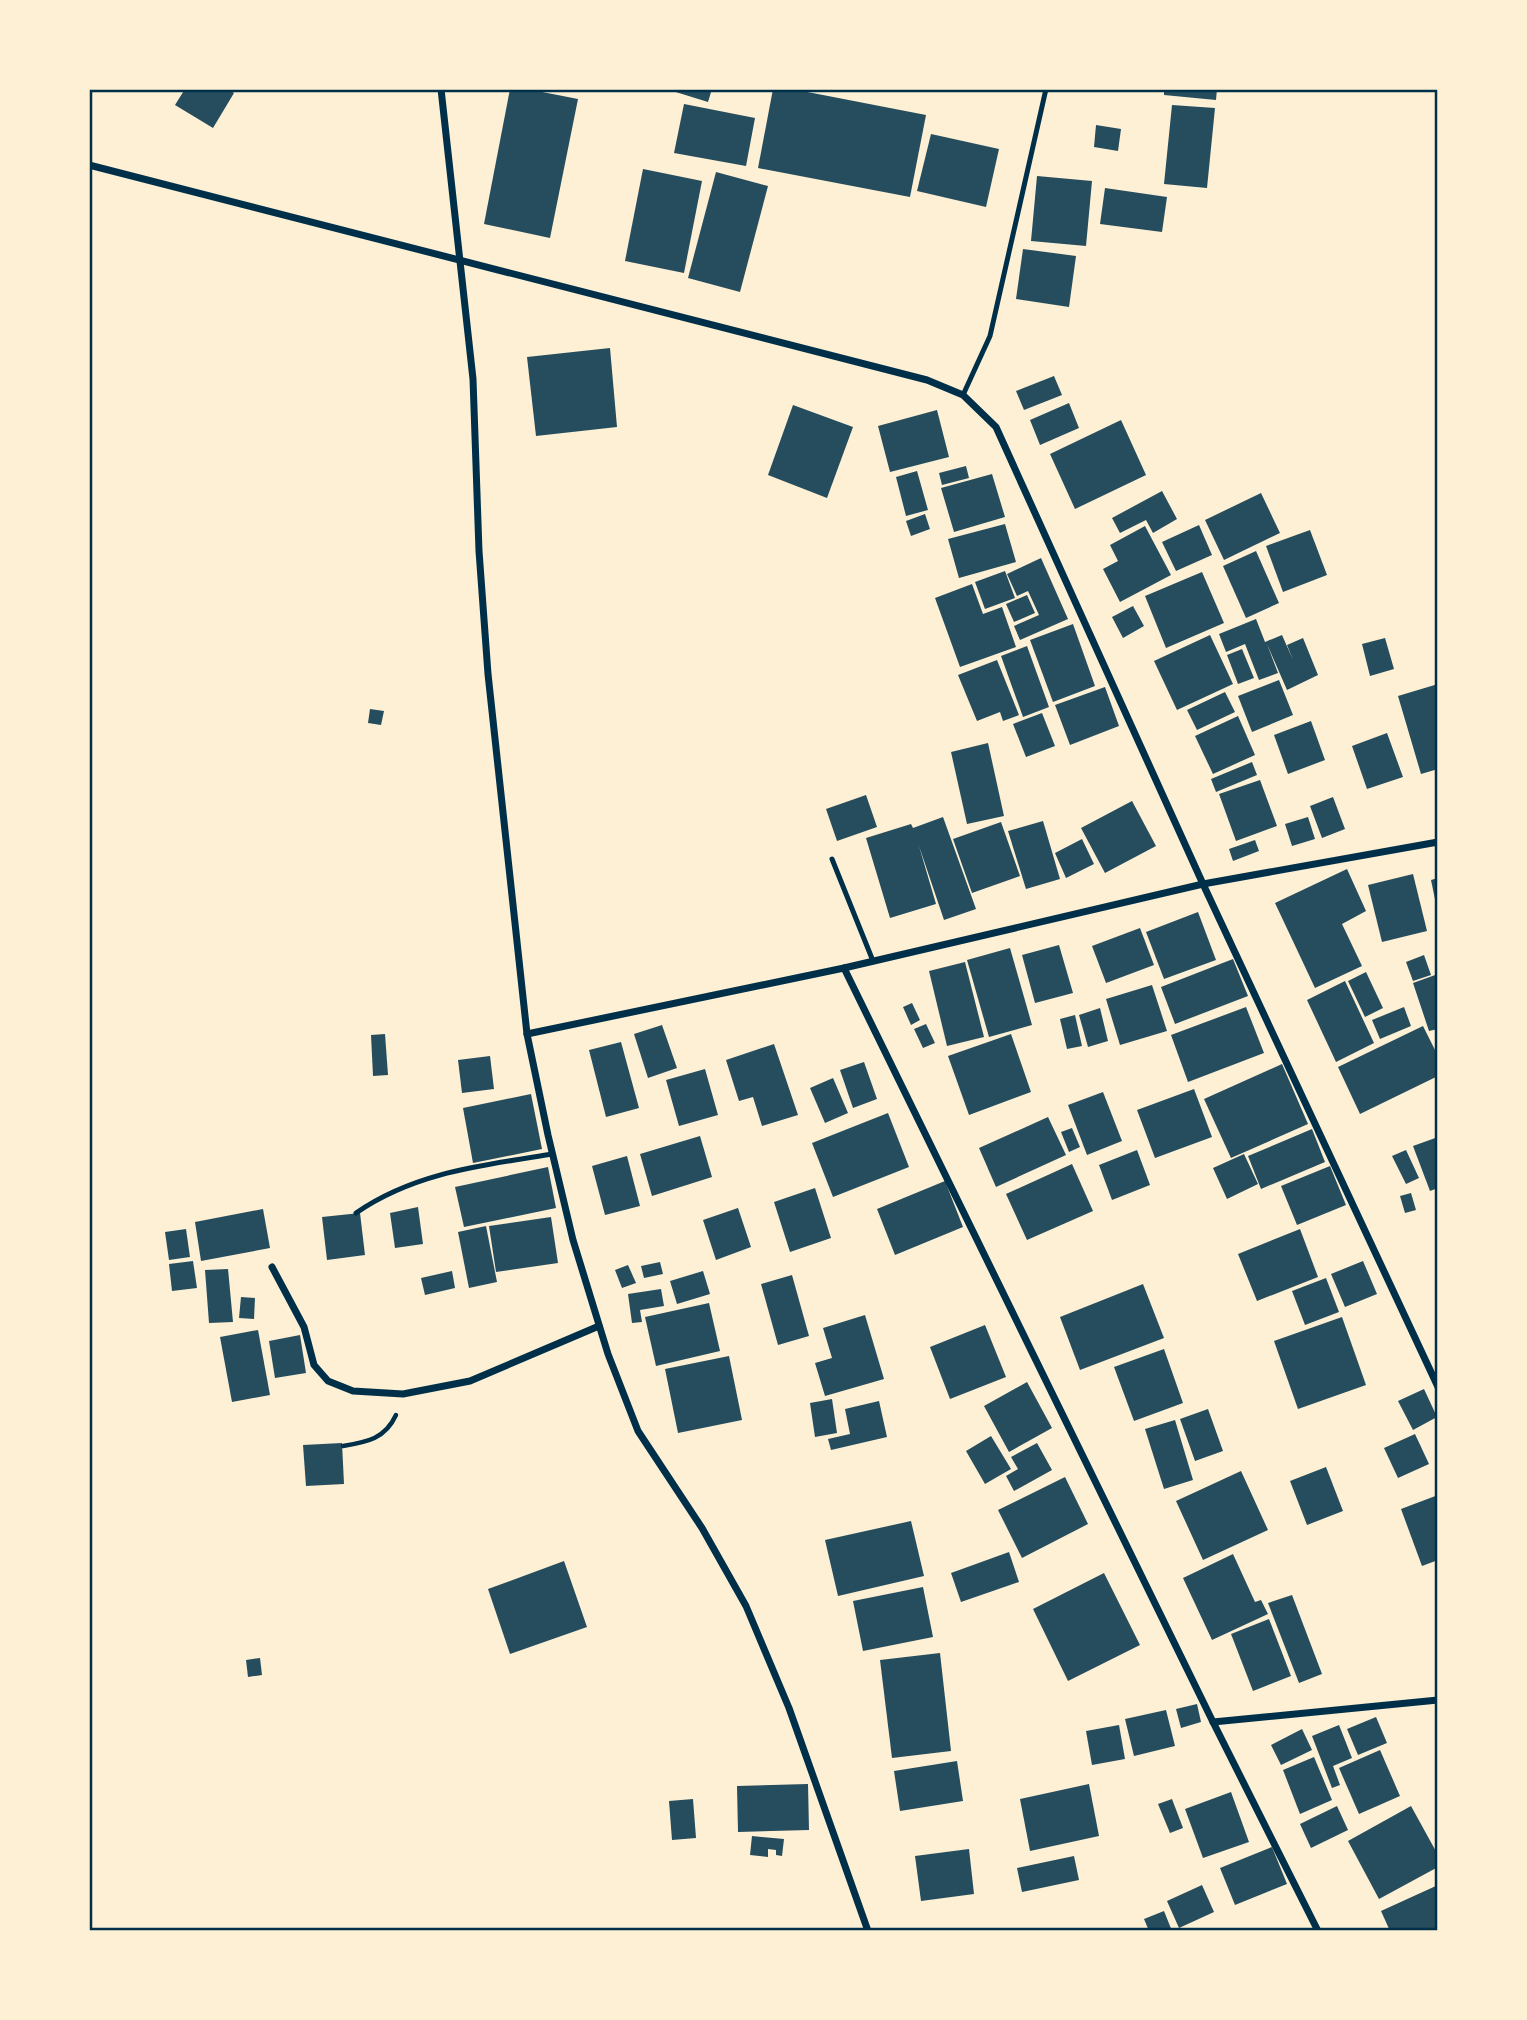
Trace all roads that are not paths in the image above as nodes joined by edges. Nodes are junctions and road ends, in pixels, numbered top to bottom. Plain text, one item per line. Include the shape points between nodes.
1 (441, 89) edge
2 (1046, 89) edge
3 (89, 165) edge
4 (459, 262) junction
5 (963, 395) junction
6 (1438, 842) edge
7 (832, 859) dead end
8 (1203, 884) junction
9 (873, 961) junction
10 (844, 968) junction
11 (527, 1034) junction
12 (553, 1154) junction
13 (356, 1213) dead end
14 (272, 1267) dead end
15 (599, 1326) junction
16 (1438, 1387) edge
17 (1438, 1700) edge
18 (1213, 1722) junction
19 (868, 1931) edge
20 (1318, 1931) edge

1 - 4 street
2 - 5 lane via 990,336
3 - 4 street
4 - 5 street via 927,380
4 - 11 street via 473,379 488,674
5 - 8 street via 996,427
6 - 8 street
7 - 9 lane
8 - 9 street
8 - 16 street
9 - 10 street
10 - 11 street
10 - 18 street
11 - 12 street
12 - 13 lane via 445,1173 379,1197
12 - 15 street
14 - 15 street via 304,1327 314,1365 328,1381 353,1391 403,1394 470,1381
15 - 19 street via 638,1431 702,1528 746,1606 789,1708
17 - 18 street
18 - 20 street

